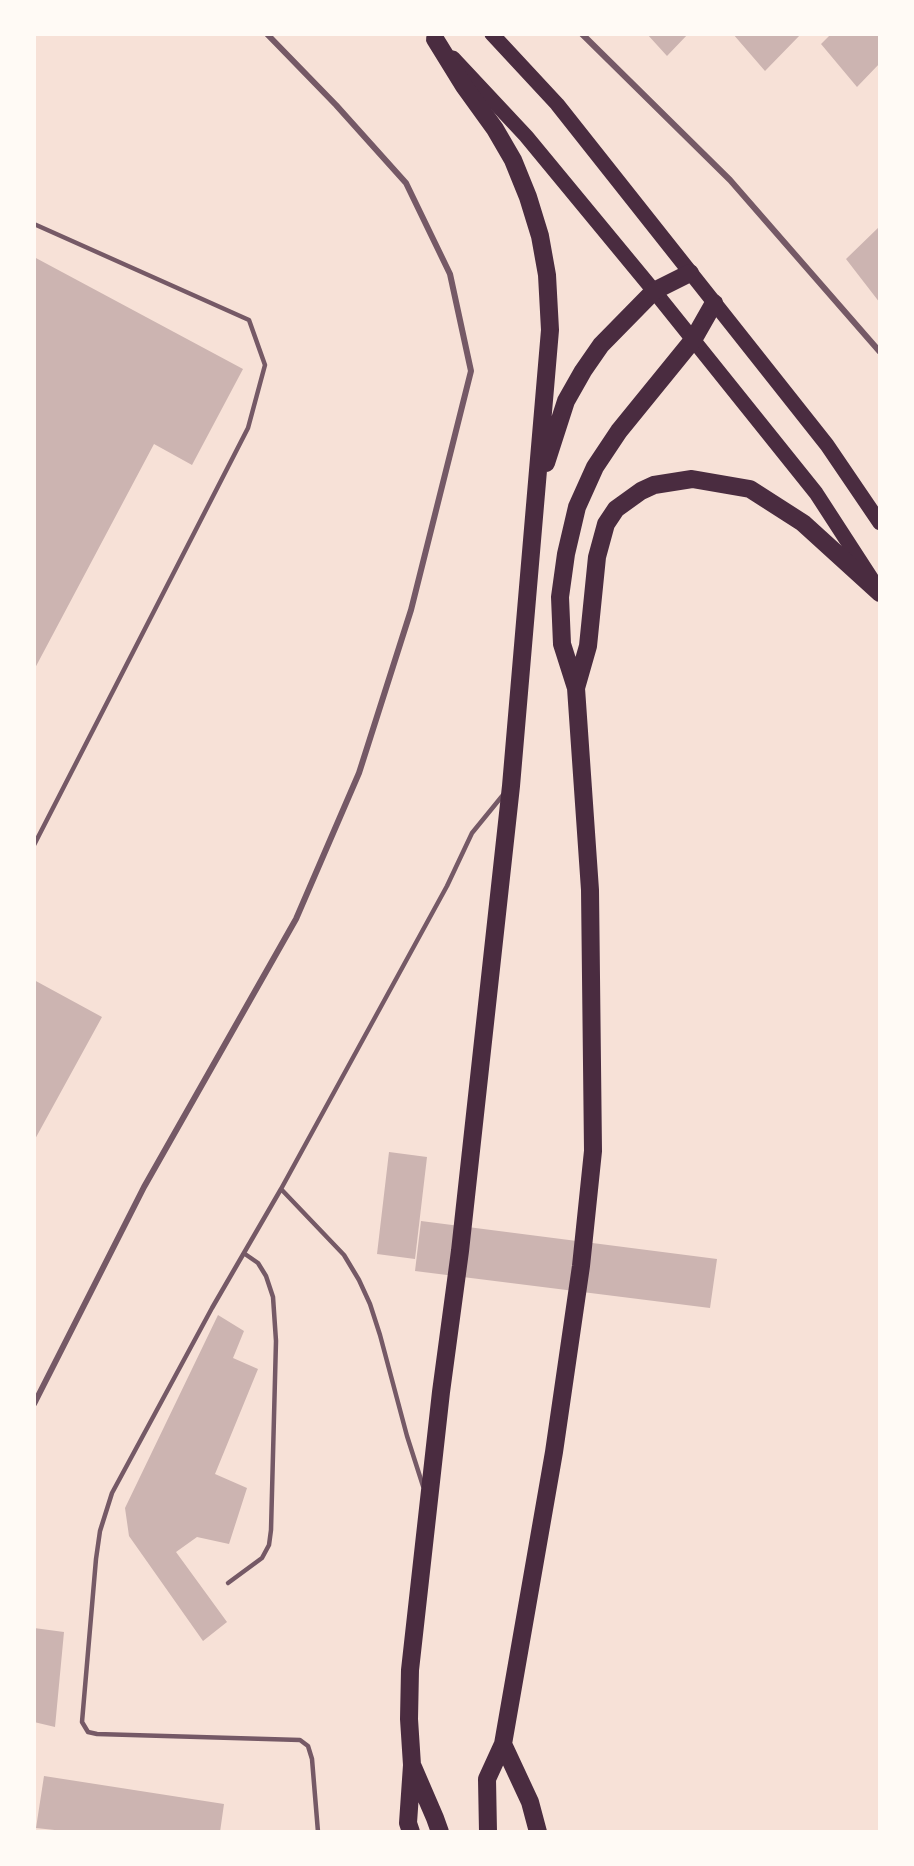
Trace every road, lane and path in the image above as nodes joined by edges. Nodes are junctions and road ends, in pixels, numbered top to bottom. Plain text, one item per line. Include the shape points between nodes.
1 (267, 34) edge
2 (492, 34) edge
3 (582, 34) edge
4 (432, 37) edge
5 (34, 224) edge
6 (690, 273) junction
7 (654, 291) junction
8 (714, 303) junction
9 (693, 340) junction
10 (879, 352) edge
11 (535, 499) junction
12 (879, 523) edge
13 (879, 591) edge
14 (576, 688) junction
15 (511, 786) junction
16 (34, 845) edge
17 (281, 1189) junction
18 (245, 1254) junction
19 (34, 1404) edge
20 (429, 1502) junction
21 (228, 1583) dead end
22 (503, 1744) junction
23 (412, 1765) junction
24 (318, 1832) edge
25 (411, 1832) edge
26 (440, 1832) edge
27 (488, 1832) edge
28 (537, 1832) edge

1 - 19 street via 406,183 450,273 471,371 411,610 359,774 296,919 144,1187
2 - 6 main road via 557,104
3 - 10 street via 730,180
4 - 7 main road via 526,136
4 - 11 highway via 513,160 540,236 550,330
5 - 16 lane via 249,320 265,365 248,428
6 - 7 highway
6 - 8 main road
7 - 9 main road
7 - 11 highway via 583,370 566,401
8 - 9 highway
8 - 12 main road via 826,446
9 - 13 main road via 816,493
9 - 14 highway via 619,431 595,467 578,507 560,597 562,644
11 - 15 highway
13 - 14 highway via 803,523 750,489 692,479 654,485 616,509 606,524 597,557 588,646
14 - 22 highway via 590,890 593,1151 554,1452
15 - 17 lane via 472,833 447,886
15 - 20 highway
17 - 18 lane
17 - 20 lane via 344,1255 359,1280 380,1335
18 - 21 lane via 258,1263 273,1297 276,1341 271,1530 262,1558
18 - 24 lane via 112,1493 96,1559 82,1722 88,1732 97,1734 300,1740 308,1746 312,1759
20 - 23 highway via 410,1670
22 - 27 highway via 487,1779
22 - 28 highway via 530,1802
23 - 25 highway via 408,1823
23 - 26 highway

